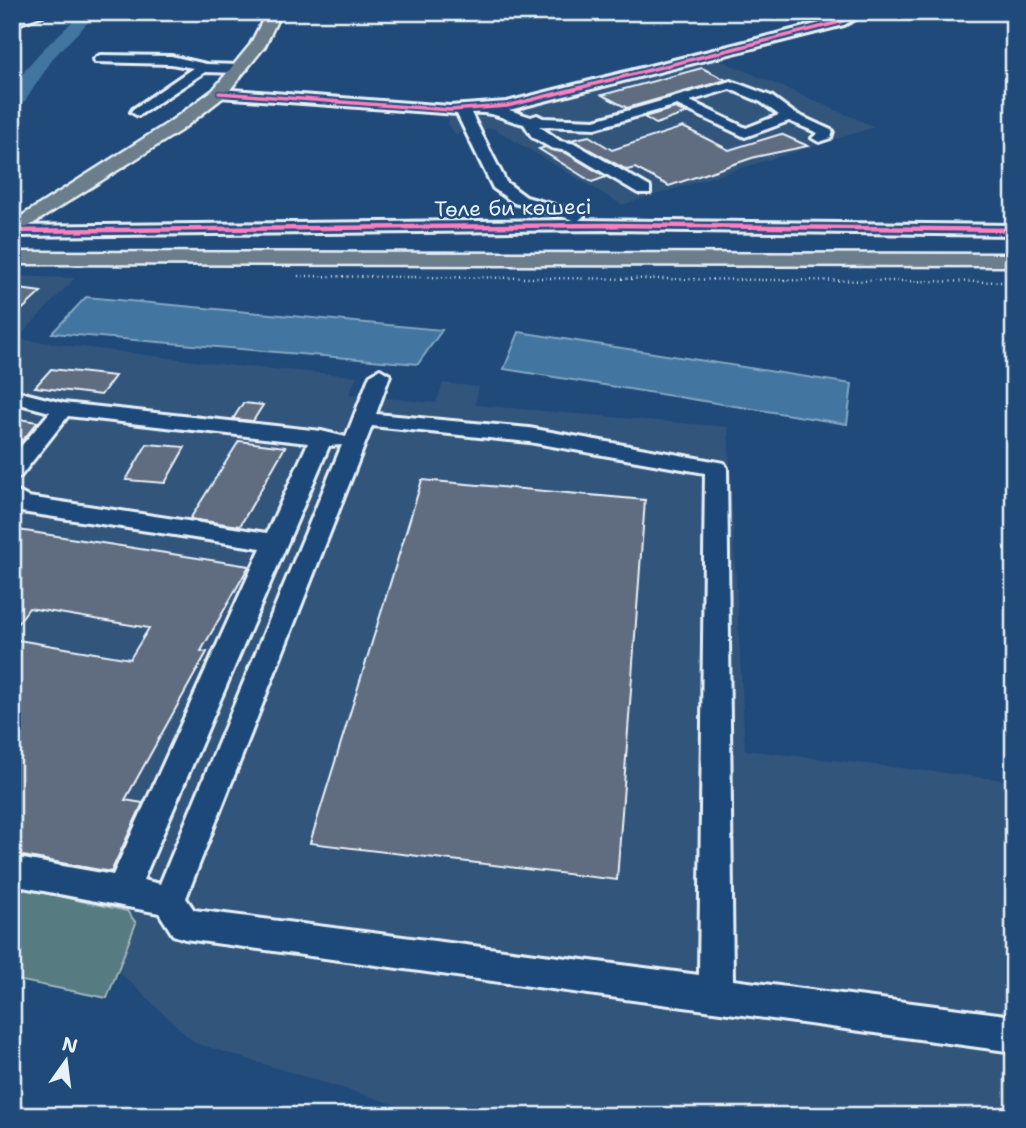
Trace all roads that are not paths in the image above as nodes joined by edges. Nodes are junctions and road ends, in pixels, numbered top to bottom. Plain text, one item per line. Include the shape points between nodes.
1 (46, 12) edge
2 (274, 12) edge
3 (862, 12) edge
4 (12, 22) edge
5 (100, 59) dead end
6 (203, 68) junction
7 (240, 69) junction
8 (219, 93) junction
9 (679, 101) junction
10 (495, 107) junction
11 (566, 108) dead end
12 (462, 109) junction
13 (138, 112) dead end
14 (789, 116) junction
15 (533, 122) junction
16 (819, 138) dead end
17 (644, 190) dead end
18 (576, 216) dead end
19 (1014, 229) edge
20 (12, 231) edge
21 (12, 258) edge
22 (1014, 260) edge
23 (380, 374) dead end
24 (12, 396) edge
25 (63, 409) junction
26 (359, 431) junction
27 (321, 438) junction
28 (12, 472) edge
29 (12, 496) edge
30 (274, 542) junction
31 (12, 871) edge
32 (122, 891) junction
33 (169, 900) junction
34 (716, 995) junction
35 (1014, 1034) edge

1 - 4 street
2 - 7 main road
3 - 10 street via 840,22
5 - 6 street via 171,60
6 - 7 street
6 - 13 street via 186,74 164,96
7 - 8 main road
8 - 12 street
8 - 20 main road
9 - 14 street via 745,133
9 - 14 street via 723,72
9 - 15 street via 596,124
10 - 12 street
10 - 15 street via 510,117
11 - 15 street
12 - 18 street via 499,185 520,200
14 - 16 street via 826,131
15 - 17 street via 537,134 571,147
19 - 20 street, Төле би көшесі via 594,225
21 - 22 main road, Төле би көшесі
23 - 26 street
24 - 25 street
25 - 27 street
25 - 28 street
26 - 27 street
26 - 33 street
26 - 34 street via 530,435 716,468
27 - 30 street
29 - 30 street via 21,503
30 - 32 street
31 - 32 street
32 - 33 street
33 - 34 street via 185,924
34 - 35 street

